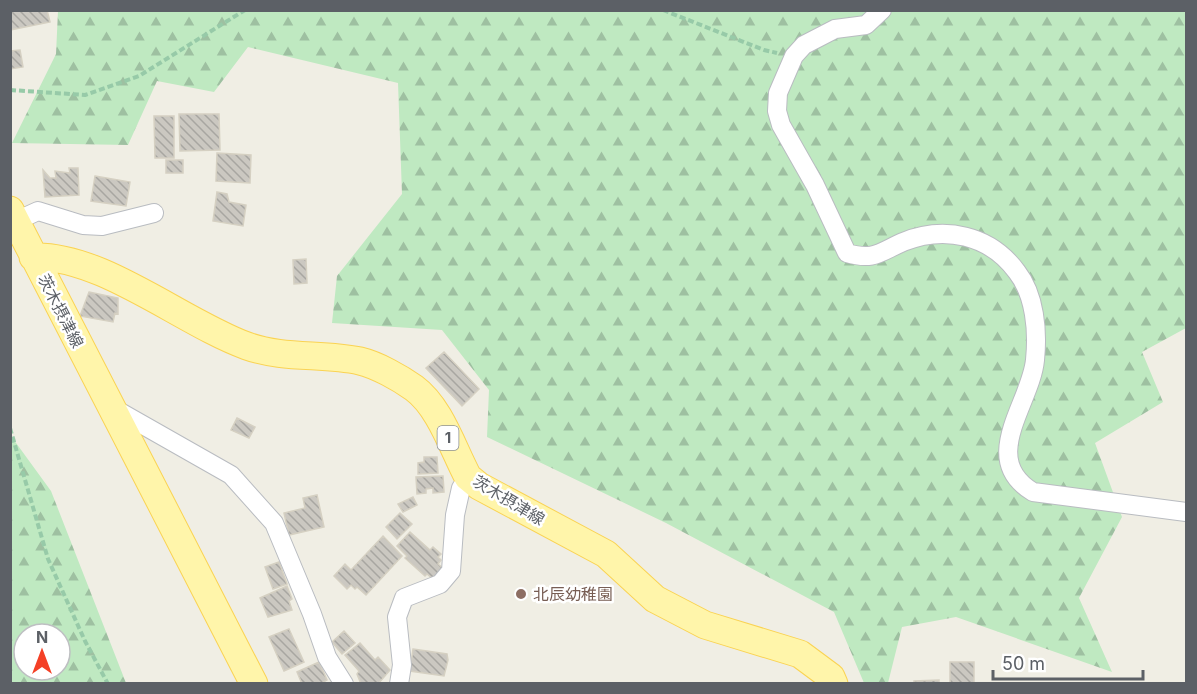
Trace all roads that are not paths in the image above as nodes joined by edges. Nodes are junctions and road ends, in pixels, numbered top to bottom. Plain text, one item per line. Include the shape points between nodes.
1 (882, 10) edge
2 (154, 213) dead end
3 (13, 216) edge
4 (33, 257) junction
5 (109, 405) junction
6 (468, 477) junction
7 (1186, 512) edge
8 (254, 684) edge
9 (344, 684) edge
10 (399, 684) edge
11 (834, 684) edge

1 - 7 street via 866,25 835,29 818,36 794,56 778,93 781,125 847,253 871,256 924,236 962,235 1002,253 1031,295 1035,361 1014,419 1010,471 1033,492
2 - 3 street via 102,226 83,225 38,211
3 - 4 main road, 茨木摂津線
4 - 5 main road, 茨木摂津線
4 - 6 main road, 茨木摂津線 / 1 via 51,256 90,268 247,346 362,361 400,380 429,404
5 - 8 main road, 茨木摂津線
5 - 9 street via 231,475 274,523 327,657
6 - 10 street via 454,515 451,571 440,584 404,598 397,617 402,665
6 - 11 main road, 茨木摂津線 / 1 via 606,554 655,599 705,625 800,654 831,677

